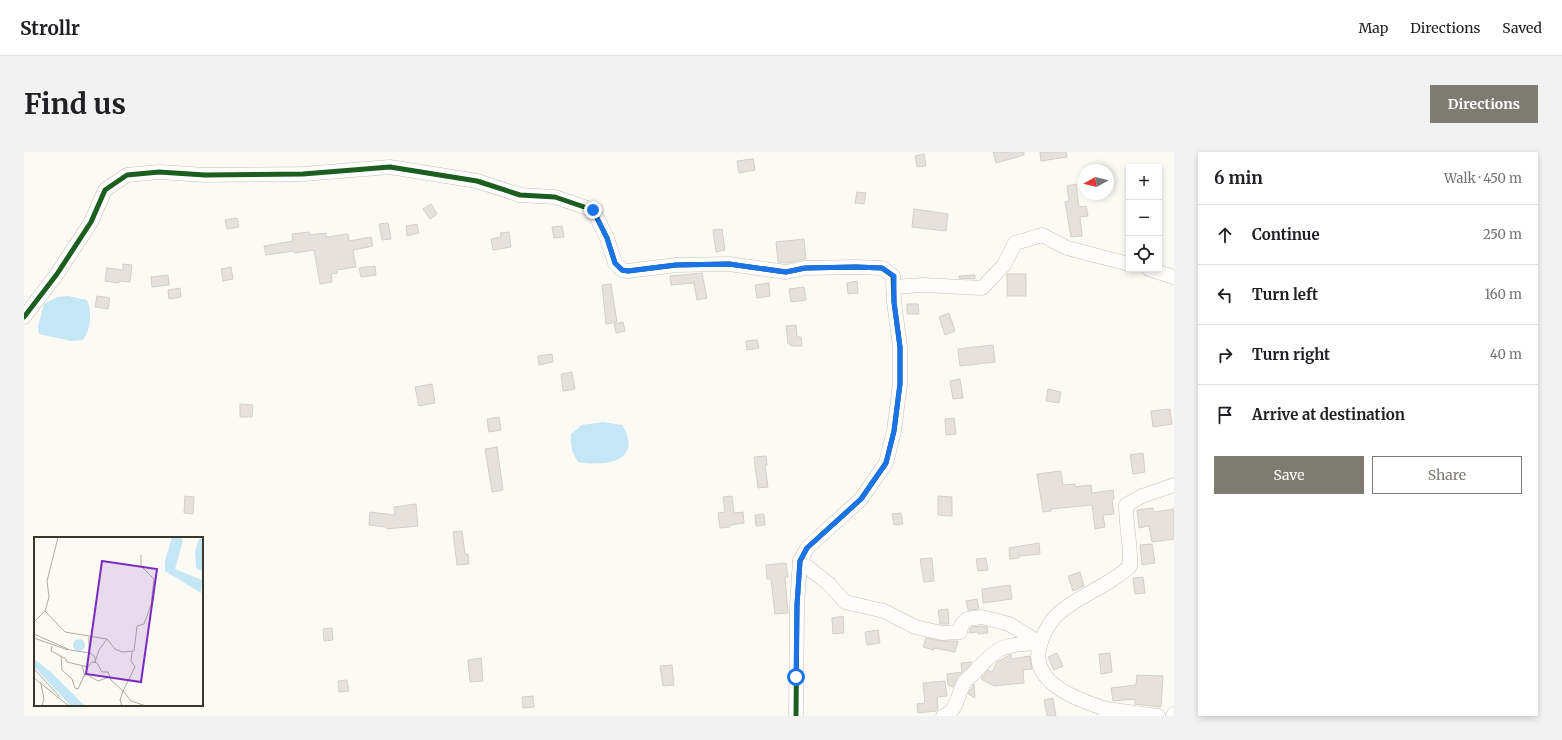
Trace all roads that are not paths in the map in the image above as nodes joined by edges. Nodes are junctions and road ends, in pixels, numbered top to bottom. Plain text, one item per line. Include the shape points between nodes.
1 (1126, 263) edge
2 (1158, 272) edge
3 (1174, 277) edge
4 (893, 287) junction
5 (24, 317) edge
6 (1174, 485) edge
7 (800, 561) junction
8 (1040, 643) junction
9 (958, 710) edge
10 (1106, 712) edge
11 (796, 716) edge
12 (943, 716) edge
13 (1158, 716) edge

1 - 4 street via 1067,248 1042,235 1015,243 1004,265 982,288 923,285
2 - 3 street
4 - 5 street via 894,276 882,268 805,268 786,272 729,264 622,270 615,263 607,238 593,210 555,197 520,195 477,181 397,168 303,174 205,175 159,172 127,175 105,190 91,222 57,274
4 - 7 street via 900,347 900,384 894,431 886,463 861,499 807,548
6 - 8 street via 1142,496 1126,505 1130,566 1114,579 1060,612 1048,625
7 - 8 street via 829,584 846,602 884,612 915,626 942,633 960,632 962,624 967,619 982,617 1009,624
7 - 11 street
8 - 9 street via 1013,644 994,652 965,681
8 - 10 street via 1038,659 1045,677 1065,692
9 - 12 street
10 - 13 street

